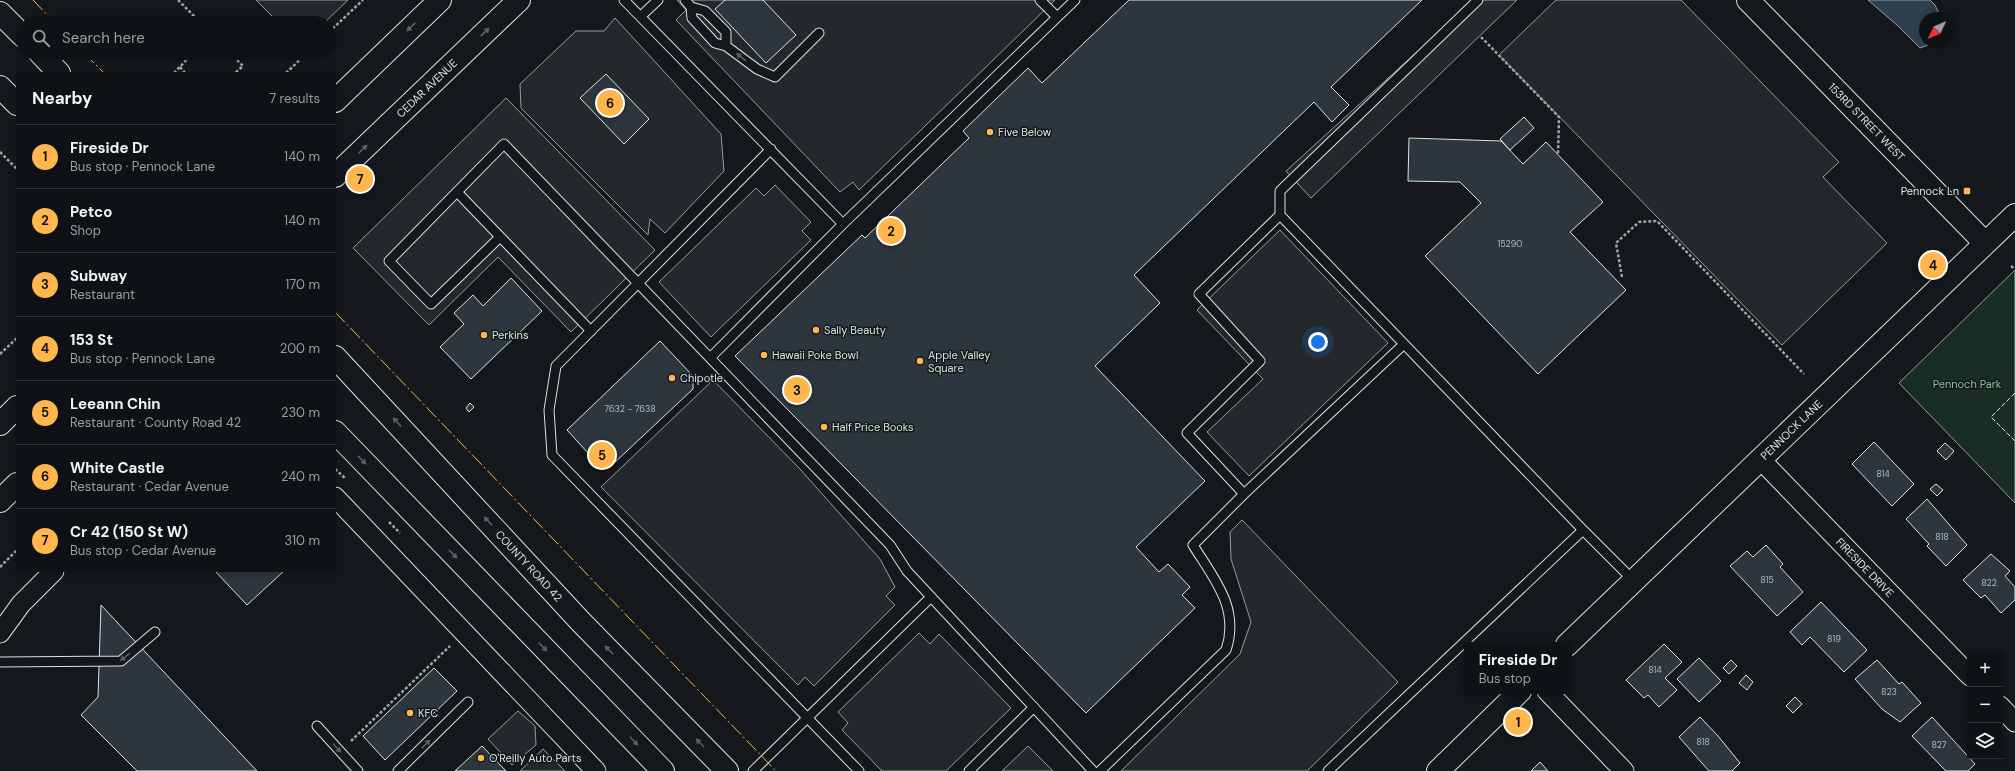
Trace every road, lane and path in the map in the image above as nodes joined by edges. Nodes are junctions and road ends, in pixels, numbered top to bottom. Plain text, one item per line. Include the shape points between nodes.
1 (178, 0) edge
2 (363, 0) edge
3 (440, 0) edge
4 (519, 0) edge
5 (624, 0) edge
6 (658, 0) edge
7 (685, 0) edge
8 (1040, 0) edge
9 (1075, 0) edge
10 (1478, 0) edge
11 (1748, 0) edge
12 (691, 7) junction
13 (0, 13) edge
14 (194, 16) edge
15 (641, 16) junction
16 (1057, 17) junction
17 (336, 25) edge
18 (16, 29) edge
19 (820, 33) dead end
20 (1481, 37) dead end
21 (726, 46) junction
22 (47, 60) edge
23 (186, 60) edge
24 (237, 60) edge
25 (300, 60) edge
26 (180, 67) junction
27 (58, 72) edge
28 (175, 72) edge
29 (184, 72) edge
30 (236, 72) edge
31 (287, 72) edge
32 (0, 87) edge
33 (336, 100) edge
34 (16, 103) edge
35 (771, 149) junction
36 (0, 152) edge
37 (1558, 155) dead end
38 (16, 168) edge
39 (336, 175) edge
40 (457, 192) junction
41 (1280, 215) junction
42 (2015, 215) edge
43 (843, 224) junction
44 (500, 237) junction
45 (1985, 243) junction
46 (2011, 266) dead end
47 (2015, 269) edge
48 (1622, 277) dead end
49 (639, 283) junction
50 (591, 331) junction
51 (16, 339) edge
52 (1404, 344) junction
53 (0, 354) edge
54 (710, 357) junction
55 (336, 358) edge
56 (1804, 374) dead end
57 (16, 408) edge
58 (0, 424) edge
59 (336, 433) edge
60 (1760, 459) junction
61 (16, 485) edge
62 (1244, 494) junction
63 (336, 498) edge
64 (0, 500) edge
65 (1583, 530) junction
66 (16, 551) edge
67 (0, 567) edge
68 (53, 572) edge
69 (1634, 581) junction
70 (931, 597) junction
71 (154, 632) dead end
72 (0, 633) edge
73 (1464, 642) edge
74 (1464, 642) edge
75 (1570, 642) edge
76 (452, 644) dead end
77 (0, 662) edge
78 (1967, 673) edge
79 (1517, 694) edge
80 (1551, 694) edge
81 (468, 702) dead end
82 (1034, 707) junction
83 (2003, 709) edge
84 (808, 717) junction
85 (2015, 722) edge
86 (317, 726) dead end
87 (350, 743) dead end
88 (358, 771) edge
89 (398, 771) edge
90 (596, 771) edge
91 (663, 771) edge
92 (727, 771) edge
93 (753, 771) edge
94 (859, 771) edge
95 (969, 771) edge
96 (1093, 771) edge
97 (1100, 771) edge
98 (1328, 771) edge
99 (1438, 771) edge
100 (1624, 771) edge

1 - 14 path
2 - 17 path
3 -> 33 main road
39 -> 4 main road, CEDAR AVENUE
5 - 15 lane
6 - 15 lane
7 - 12 lane
8 - 16 lane
9 - 16 lane
10 - 41 lane via 1280,191
11 - 45 main road, 153RD STREET WEST
12 - 21 lane via 692,18 715,43
12 - 21 lane via 705,11 726,32
13 - 18 main road
15 - 35 lane
16 - 43 lane
19 -> 21 lane via 775,77 756,69
20 - 37 path via 1559,117
22 - 27 main road
23 - 26 path
24 - 30 path via 243,66
25 - 31 path
26 - 28 path
26 - 29 path
32 - 34 main road
35 - 43 lane
35 - 49 lane
36 - 38 path
40 - 44 lane
40 - 44 lane via 389,261 431,304
40 - 49 lane via 504,144
41 - 52 lane
41 - 62 lane via 1199,294 1260,361 1187,433
42 - 45 main road, PENNOCK LANE
43 - 54 lane
44 - 50 lane
45 - 60 main road, PENNOCK LANE
46 - 47 path
48 - 56 path via 1616,243 1640,222 1657,221
49 - 50 lane
49 - 54 lane
50 - 84 lane via 556,366 549,410 552,455
51 - 53 path
52 - 62 lane
52 - 65 lane
54 - 70 lane via 890,545 907,571
92 -> 55 main road, COUNTY ROAD 42 via 581,622
57 - 58 main road
59 -> 91 main road
60 - 69 main road, PENNOCK LANE
60 - 78 street, FIRESIDE DRIVE
61 - 64 main road
62 - 97 lane via 1193,545 1228,606 1230,638 1226,650
63 - 90 street
65 - 69 lane
65 - 73 lane
66 - 67 path
68 - 72 street via 21,604
69 - 75 main road, PENNOCK LANE
70 - 82 lane
70 - 84 lane
71 -> 77 lane via 121,661
74 - 98 lane
76 - 87 path
79 - 99 main road
80 - 100 street
89 -> 81 lane
82 - 95 lane
82 - 96 lane
83 - 85 street
84 - 93 lane
84 - 94 lane
86 -> 88 lane

